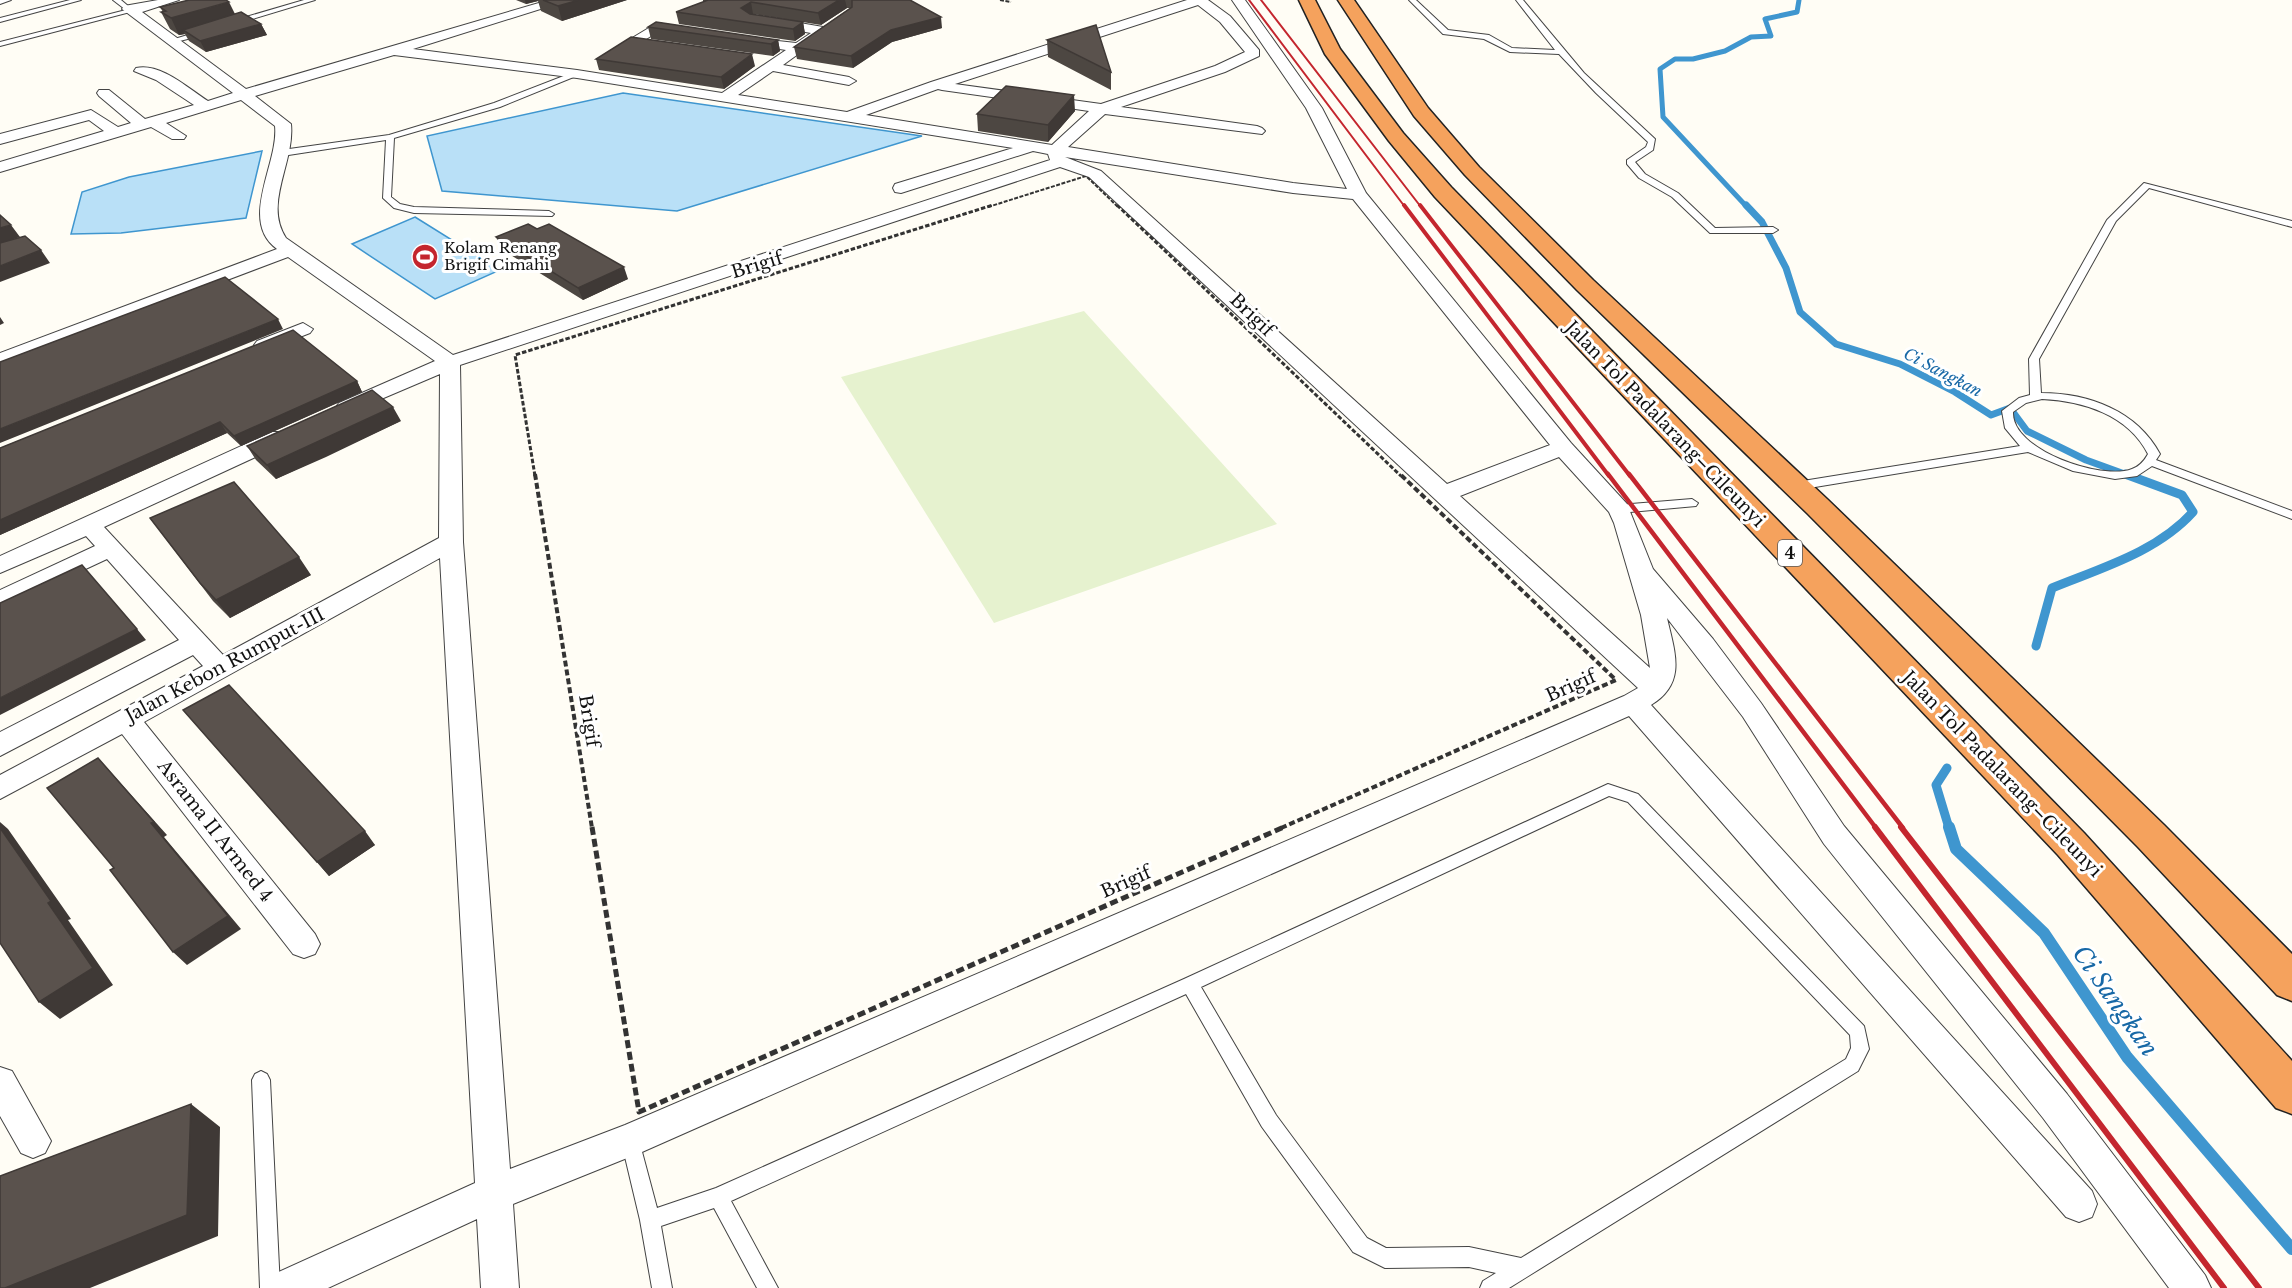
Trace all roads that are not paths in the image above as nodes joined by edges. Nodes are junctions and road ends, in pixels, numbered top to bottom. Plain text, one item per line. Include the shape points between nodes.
1 (8, 0) edge
2 (78, 0) edge
3 (116, 0) edge
4 (172, 0) edge
5 (312, 0) edge
6 (563, 0) edge
7 (1238, 0) edge
8 (1307, 0) edge
9 (1412, 0) edge
10 (1519, 0) edge
11 (1348, 1) edge
12 (0, 2) edge
13 (130, 10) junction
14 (0, 20) edge
15 (753, 20) edge
16 (226, 24) edge
17 (216, 28) edge
18 (692, 32) edge
19 (728, 38) edge
20 (172, 41) junction
21 (632, 42) junction
22 (0, 44) edge
23 (655, 45) edge
24 (799, 48) junction
25 (397, 51) junction
26 (1561, 52) junction
27 (756, 60) dead end
28 (776, 65) junction
29 (141, 71) dead end
30 (577, 74) junction
31 (849, 81) dead end
32 (936, 85) junction
33 (104, 93) dead end
34 (244, 93) junction
35 (726, 97) junction
36 (204, 105) junction
37 (1104, 108) junction
38 (850, 117) junction
39 (4, 123) dead end
40 (147, 123) junction
41 (1257, 131) dead end
42 (115, 132) junction
43 (17, 134) junction
44 (178, 136) dead end
45 (390, 137) junction
46 (0, 139) edge
47 (1033, 147) junction
48 (282, 153) junction
49 (40, 155) junction
50 (1058, 156) junction
51 (0, 167) edge
52 (901, 188) dead end
53 (1358, 195) junction
54 (549, 214) dead end
55 (2292, 224) edge
56 (1773, 230) dead end
57 (292, 249) junction
58 (303, 329) dead end
59 (249, 351) edge
60 (0, 360) edge
61 (450, 362) junction
62 (2036, 396) junction
63 (328, 415) edge
64 (297, 429) edge
65 (1563, 448) junction
66 (2030, 448) junction
67 (2151, 462) junction
68 (1809, 484) dead end
69 (1443, 494) junction
70 (1692, 503) dead end
71 (1619, 509) junction
72 (2292, 515) edge
73 (89, 525) junction
74 (451, 543) junction
75 (111, 548) junction
76 (0, 566) edge
77 (1640, 571) junction
78 (0, 600) edge
79 (197, 642) junction
80 (220, 668) junction
81 (1644, 696) junction
82 (125, 718) junction
83 (0, 746) edge
84 (0, 788) edge
85 (304, 944) dead end
86 (2292, 982) edge
87 (1190, 984) junction
88 (261, 1080) dead end
89 (0, 1083) edge
90 (2292, 1093) edge
91 (635, 1126) junction
92 (33, 1141) dead end
93 (494, 1193) junction
94 (718, 1197) junction
95 (2079, 1204) dead end
96 (650, 1220) junction
97 (1522, 1268) junction
98 (270, 1288) edge
99 (285, 1288) edge
100 (500, 1288) edge
101 (662, 1288) edge
102 (768, 1288) edge
103 (1490, 1288) edge
104 (2192, 1288) edge

1 - 12 lane
2 - 14 lane
3 - 13 lane
4 - 13 street
5 - 16 lane
6 - 25 street
7 - 53 street via 1297,80
8 - 90 highway, Jalan Tol Padalarang–Cileunyi / 4 via 1331,50 1443,192 2071,844
9 - 26 lane via 1441,30 1486,37 1510,50
10 - 26 lane
11 - 86 highway via 1421,112 1472,171 2142,828
13 - 20 street
13 - 22 lane
15 - 24 street via 827,28
17 - 20 lane
18 - 21 street via 657,27
19 - 24 street
20 - 34 street
21 - 23 street
21 - 30 street
24 - 28 street
25 - 30 street
25 - 34 street
26 - 56 lane via 1620,114 1653,141 1650,148 1630,162 1634,169 1675,195 1713,231
27 - 28 street
28 - 31 street
28 - 35 street
29 - 36 street via 161,77
30 - 35 street
30 - 45 lane via 497,105
32 - 37 street
32 - 37 street via 1200,0 1225,19 1254,53 1220,69
32 - 38 street
33 - 40 street
34 - 36 street
34 - 48 street via 283,124
35 - 38 street
36 - 40 street
37 - 41 street
37 - 50 street via 1092,116
38 - 47 street
39 - 43 street
40 - 42 street
40 - 44 street
42 - 43 street via 91,115
42 - 49 street
43 - 46 street
43 - 49 street
45 - 48 lane
45 - 54 lane via 387,198 397,206 414,210
47 - 50 street
47 - 52 street
48 - 57 street via 266,215 270,232
49 - 51 street
50 - 53 street
50 - 61 street
50 - 69 street via 1095,174
53 - 65 street
55 - 62 lane via 2147,185 2112,220 2034,358
57 - 60 street
57 - 61 street
58 - 59 street
61 - 63 street
61 - 74 street
62 - 66 lane via 2013,404 2007,419 2018,438
62 - 67 lane via 2077,400 2120,415 2145,434 2154,454
64 - 73 street
65 - 69 street
65 - 71 street
66 - 67 lane via 2062,465 2100,474 2133,473
66 - 68 lane
67 - 72 lane
69 - 81 street
70 - 71 lane
71 - 77 street
73 - 75 street
73 - 76 street
74 - 80 street, Jalan Kebon Rumput-III
74 - 93 street
75 - 78 street
75 - 79 street
77 - 81 street via 1663,671
77 - 104 street via 1704,645 1752,710 1834,835 2055,1106
79 - 80 street
79 - 83 street
80 - 82 street, Jalan Kebon Rumput-III
81 - 91 street
81 - 95 street via 1929,1038
82 - 84 street, Jalan Kebon Rumput-III
82 - 85 street, Asrama II Armed 4
87 - 94 lane
87 - 97 lane via 1269,1121 1360,1245 1385,1258 1469,1257
87 - 97 lane via 1608,790 1634,798 1858,1032 1860,1049 1852,1065
88 - 98 lane
89 - 92 street
91 - 93 street
91 - 96 lane
93 - 99 street
93 - 100 street
94 - 96 lane
94 - 102 lane
96 - 101 lane
97 - 103 lane

